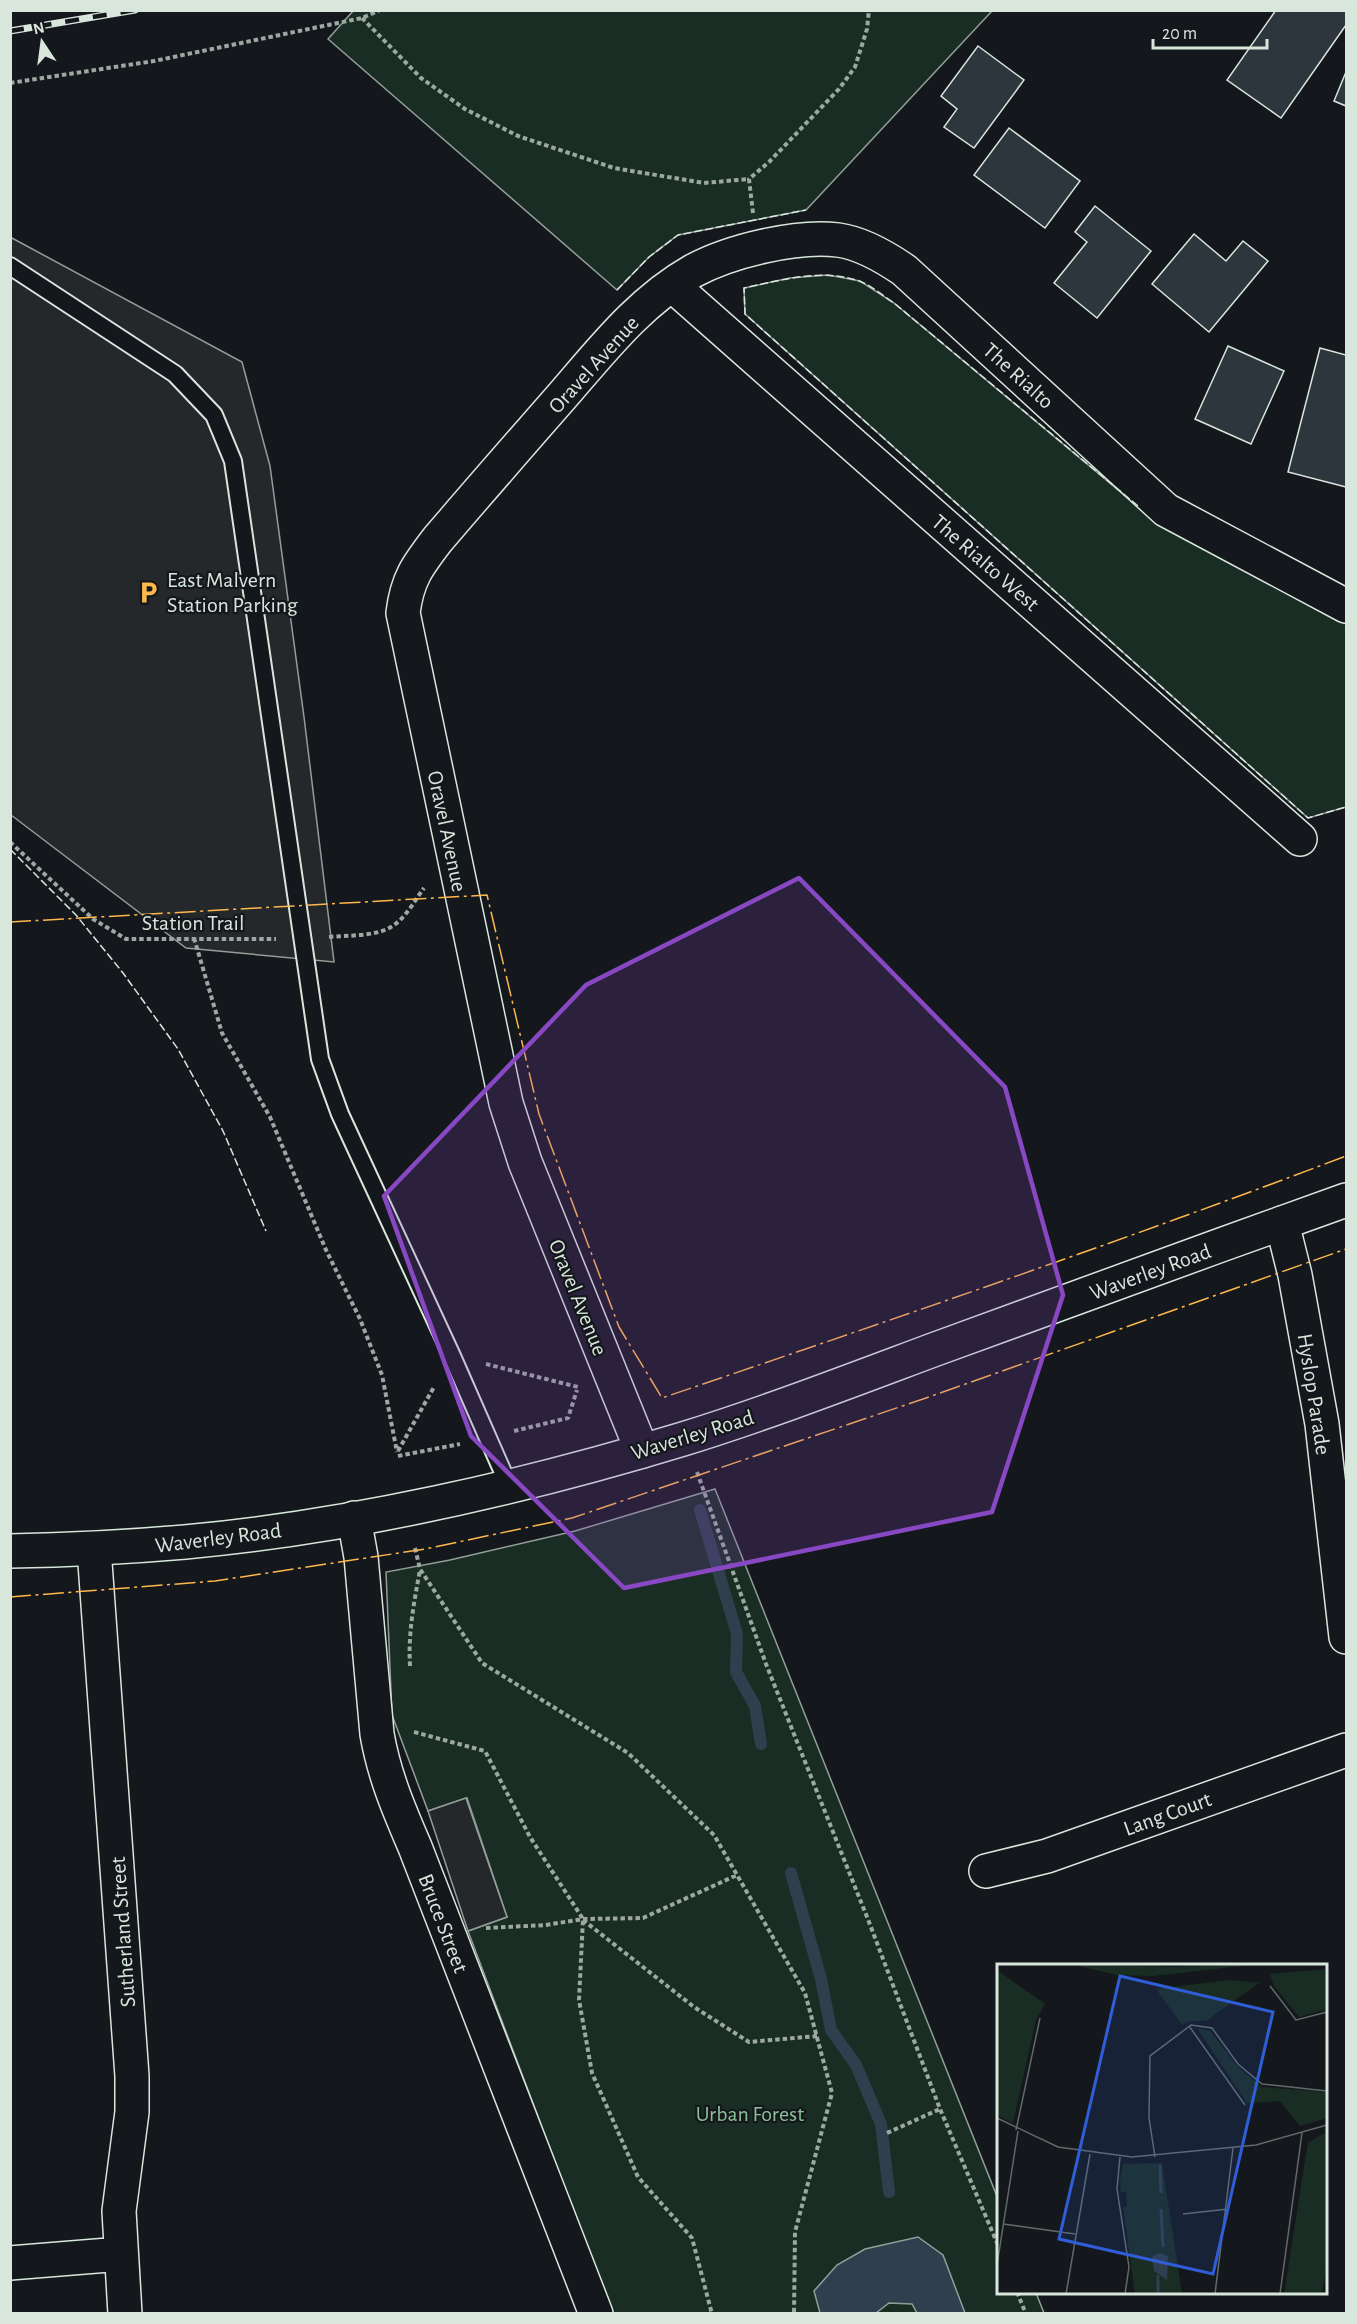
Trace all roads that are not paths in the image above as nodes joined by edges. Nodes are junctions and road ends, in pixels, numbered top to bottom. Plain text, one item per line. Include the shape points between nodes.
1 (10, 266) edge
2 (672, 285) junction
3 (1347, 606) edge
4 (1300, 839) dead end
5 (1347, 1200) edge
6 (1282, 1223) junction
7 (642, 1450) junction
8 (509, 1486) junction
9 (354, 1518) junction
10 (94, 1549) junction
11 (10, 1551) edge
12 (1347, 1637) edge
13 (1347, 1750) edge
14 (986, 1871) dead end
15 (121, 2254) junction
16 (10, 2263) edge
17 (125, 2313) edge
18 (596, 2313) edge

1 - 8 lane via 175,374 214,415 233,461 320,1059 340,1113
2 - 3 street, The Rialto via 714,261 790,242 839,240 874,252 904,270 1166,510
2 - 4 street, The Rialto West
2 - 7 street, Oravel Avenue via 630,319 438,539 414,570 403,613 515,1135
5 - 6 street, Waverley Road
6 - 7 street, Waverley Road via 801,1399
6 - 12 street, Hyslop Parade via 1322,1424
7 - 8 street, Waverley Road
8 - 9 street, Waverley Road
9 - 10 street, Waverley Road via 187,1542
9 - 18 street, Bruce Street via 362,1557 377,1734 390,1790
10 - 11 street, Waverley Road
10 - 15 street, Sutherland Street via 132,2076 132,2112 119,2211
13 - 14 street, Lang Court via 1056,1853
15 - 16 street
15 - 17 street, Sutherland Street

